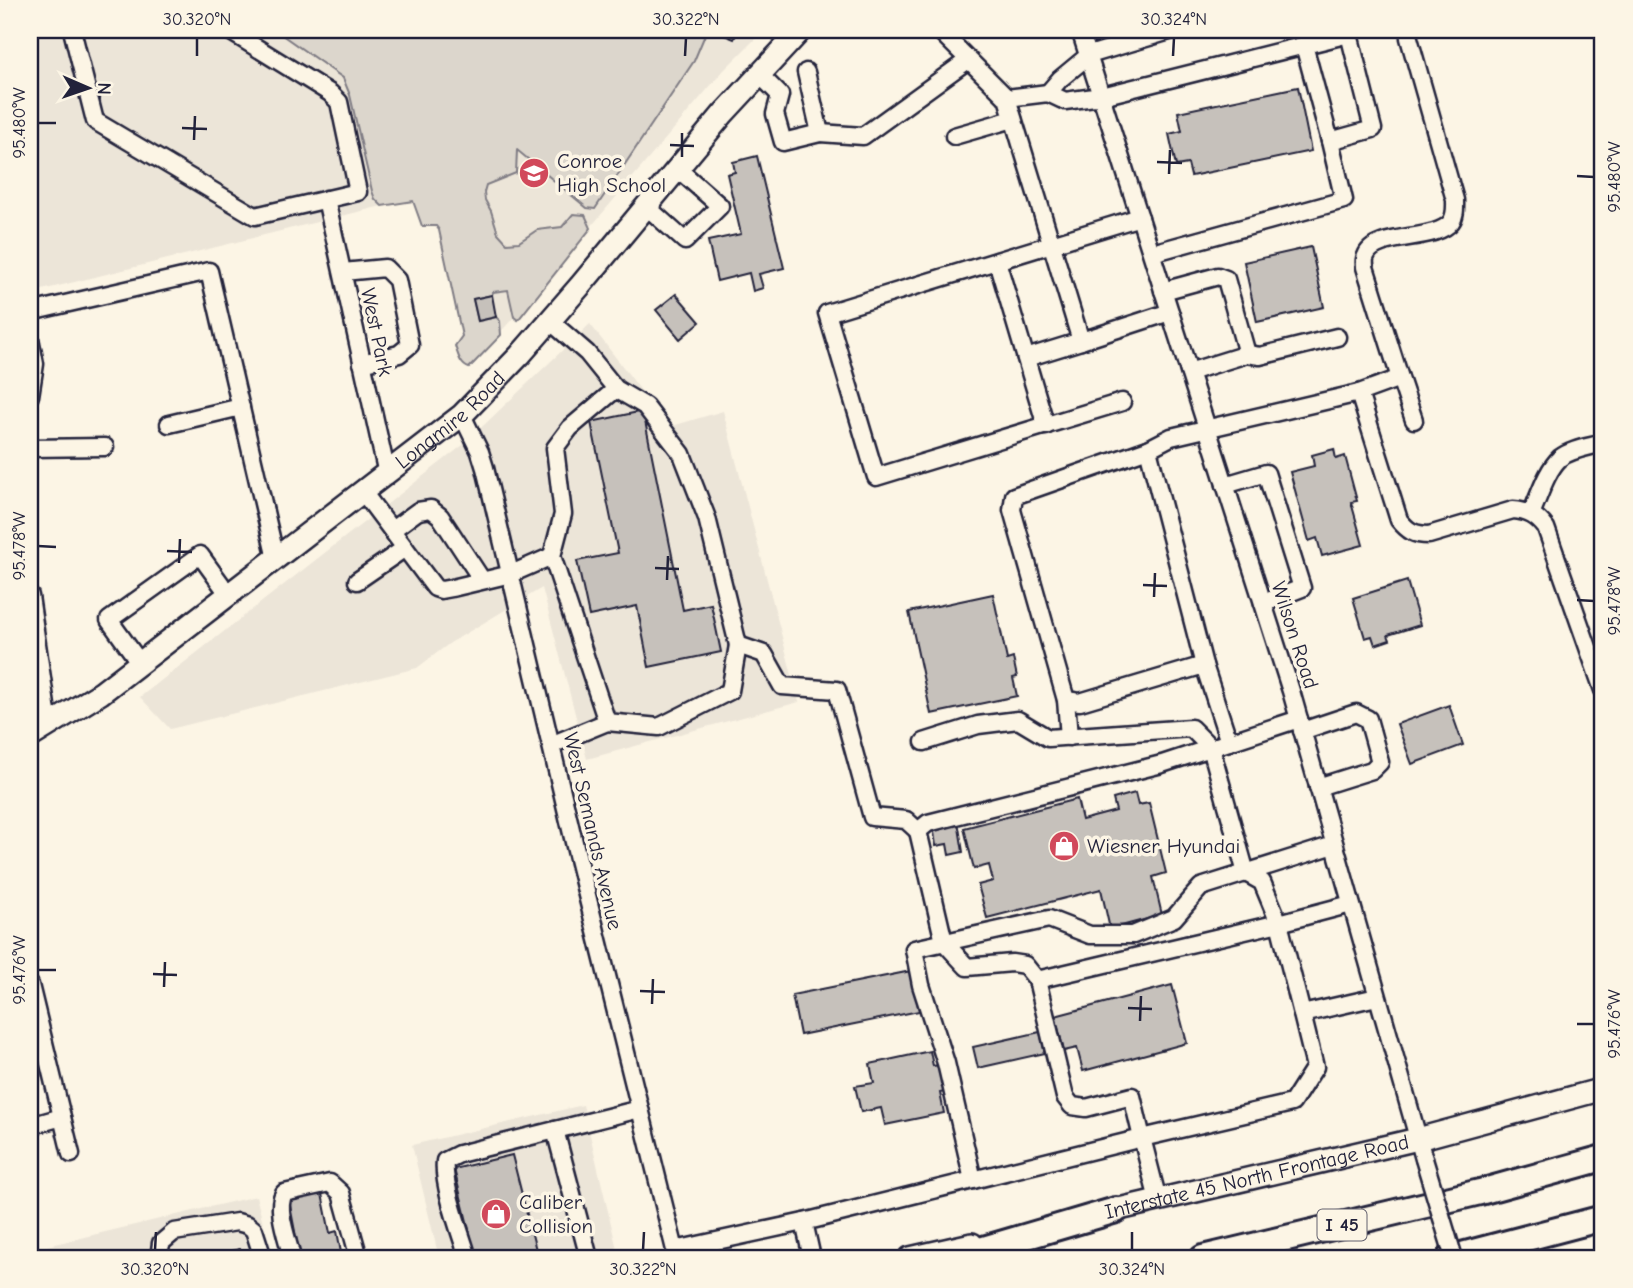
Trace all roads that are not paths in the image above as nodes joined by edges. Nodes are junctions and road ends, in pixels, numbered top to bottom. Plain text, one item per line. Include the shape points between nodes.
1 (72, 30) edge
2 (228, 30) edge
3 (801, 30) edge
4 (939, 30) edge
5 (1080, 30) edge
6 (1173, 30) edge
7 (1409, 30) edge
8 (1348, 32) edge
9 (1304, 45) junction
10 (1089, 55) junction
11 (968, 60) junction
12 (806, 72) dead end
13 (758, 73) junction
14 (1048, 93) junction
15 (1102, 96) junction
16 (1007, 98) junction
17 (1013, 119) junction
18 (820, 133) junction
19 (954, 136) dead end
20 (1330, 141) junction
21 (678, 169) junction
22 (326, 199) junction
23 (647, 207) junction
24 (1140, 218) junction
25 (1052, 244) junction
26 (1152, 253) junction
27 (996, 261) junction
28 (343, 272) junction
29 (1163, 291) junction
30 (30, 312) edge
31 (1170, 312) junction
32 (550, 321) junction
33 (1337, 337) dead end
34 (30, 338) edge
35 (1081, 341) junction
36 (1247, 354) junction
37 (1026, 358) junction
38 (362, 363) junction
39 (1189, 372) junction
40 (1400, 377) junction
41 (616, 389) junction
42 (1359, 393) junction
43 (30, 396) edge
44 (1122, 402) dead end
45 (241, 407) junction
46 (462, 415) junction
47 (1414, 420) dead end
48 (169, 424) dead end
49 (1046, 426) junction
50 (1207, 428) junction
51 (1603, 443) edge
52 (105, 447) dead end
53 (30, 449) edge
54 (1148, 449) junction
55 (387, 474) junction
56 (1225, 485) junction
57 (363, 492) junction
58 (1531, 514) junction
59 (392, 530) junction
60 (405, 548) junction
61 (552, 556) junction
62 (276, 559) junction
63 (511, 573) junction
64 (482, 580) junction
65 (357, 581) dead end
66 (229, 595) junction
67 (30, 596) edge
68 (1263, 603) junction
69 (738, 645) junction
70 (140, 663) junction
71 (1204, 665) junction
72 (1603, 690) edge
73 (1066, 700) junction
74 (607, 722) junction
75 (1301, 725) junction
76 (49, 726) junction
77 (30, 737) edge
78 (1069, 737) junction
79 (924, 742) dead end
80 (1229, 742) junction
81 (551, 745) junction
82 (1211, 748) junction
83 (1318, 787) junction
84 (918, 831) junction
85 (1334, 845) junction
86 (1246, 873) junction
87 (1351, 904) junction
88 (1279, 923) junction
89 (944, 942) junction
90 (1037, 980) junction
91 (30, 985) edge
92 (1377, 997) junction
93 (1302, 1014) junction
94 (1603, 1089) edge
95 (640, 1109) junction
96 (62, 1117) junction
97 (30, 1126) edge
98 (555, 1130) junction
99 (1142, 1138) junction
100 (1603, 1140) edge
101 (1421, 1149) junction
102 (71, 1154) dead end
103 (1603, 1158) edge
104 (973, 1180) junction
105 (1480, 1192) junction
106 (1158, 1200) junction
107 (1116, 1210) junction
108 (1603, 1217) edge
109 (804, 1222) junction
110 (1603, 1226) edge
111 (1525, 1238) junction
112 (676, 1254) edge
113 (159, 1258) edge
114 (263, 1258) edge
115 (292, 1258) edge
116 (359, 1258) edge
117 (468, 1258) edge
118 (589, 1258) edge
119 (812, 1258) edge
120 (910, 1258) edge
121 (953, 1258) edge
122 (1203, 1258) edge
123 (1452, 1258) edge

1 - 22 street via 95,121 255,216
2 - 22 street via 340,102 358,192
3 - 13 main road, Longmire Road
4 - 11 street
5 - 10 street, Wilson Road
6 - 10 street
7 - 40 street via 1455,213 1451,223 1440,230 1382,243 1366,255 1365,267
8 - 9 street
8 - 20 street via 1373,129
9 - 15 street
9 - 20 street
10 - 14 street
10 - 15 street, Wilson Road
11 - 16 street
11 - 18 street via 863,136
12 - 18 street
13 - 18 street via 780,95 775,114 783,142
13 - 21 main road, Longmire Road
14 - 15 street via 1065,101
14 - 16 street
15 - 24 street, Wilson Road
16 - 17 street
17 - 19 street
17 - 25 street
20 - 26 street via 1342,202
21 - 23 main road, Longmire Road
21 - 23 street via 720,206 685,241
22 - 28 street, West Park
23 - 32 main road, Longmire Road
24 - 25 street
24 - 26 street, Wilson Road
25 - 27 street
25 - 35 street
26 - 29 street, Wilson Road
27 - 37 street
27 - 49 street via 827,313 876,477
28 - 38 street, West Park
28 - 38 street via 385,268 397,280 410,345 399,354
29 - 31 street, Wilson Road
29 - 36 street via 1218,276 1226,279
30 - 45 street via 209,271
31 - 35 street
31 - 39 street, Wilson Road
32 - 41 street via 587,353
32 - 46 main road, Longmire Road
33 - 36 street via 1260,356
34 - 43 street via 35,364
35 - 37 street
36 - 39 street
37 - 49 street
38 - 55 street, West Park
39 - 50 street, Wilson Road
40 - 42 street
40 - 47 street
41 - 61 street via 570,428 555,448 563,514
41 - 69 street via 645,406 682,454 707,518
42 - 50 street
42 - 58 street via 1399,520 1407,530 1429,536 1502,512
44 - 49 street
45 - 48 street
45 - 62 street
46 - 55 main road, Longmire Road
46 - 63 street, West Semands Avenue via 480,452
50 - 54 street via 1171,437
50 - 56 street, Wilson Road
51 - 58 street via 1560,459
52 - 53 street
54 - 71 street
54 - 73 street via 1014,496 1012,510
55 - 57 main road, Longmire Road
56 - 68 street, Wilson Road
56 - 68 street via 1266,473 1302,589
57 - 59 street
57 - 62 main road, Longmire Road
58 - 72 street via 1546,528
59 - 60 street
59 - 64 street via 418,511 432,509
60 - 64 street via 435,588
60 - 65 street
61 - 63 street
61 - 74 street
62 - 66 main road, Longmire Road
63 - 64 street
63 - 81 street, West Semands Avenue
66 - 70 main road, Longmire Road
66 - 70 street via 200,555 109,620
67 - 76 street
68 - 75 street, Wilson Road
69 - 74 street via 730,691 659,727
69 - 84 street via 764,654 782,686 837,690 872,817 906,820
70 - 76 main road, Longmire Road
71 - 73 street via 1080,702
71 - 80 street
73 - 78 street
74 - 81 street
75 - 80 street
75 - 83 street, Wilson Road
75 - 83 street via 1356,713 1367,719 1380,762 1372,770
76 - 77 main road, Longmire Road
78 - 79 street via 1048,738 1018,720 978,725
78 - 82 street via 1191,728
80 - 82 street
81 - 95 street, West Semands Avenue
82 - 84 street via 928,823
82 - 86 street
83 - 85 street, Wilson Road
84 - 89 street
85 - 86 street
85 - 87 street, Wilson Road
86 - 88 street via 1262,882
86 - 89 street via 1201,887 1174,918 1133,934 1090,935 1049,919
87 - 88 street
87 - 92 street, Wilson Road
88 - 90 street
88 - 93 street
89 - 90 street via 967,967 1025,964
89 - 104 street via 914,948
90 - 99 street via 1065,1097 1073,1106 1086,1108 1132,1096
91 - 96 street
92 - 93 street
92 - 101 street, Wilson Road
93 - 99 street via 1315,1067 1292,1103
94 - 101 main road, Interstate 45 North Frontage Road
95 - 98 street
95 - 112 street, West Semands Avenue
96 - 97 street
96 - 102 street
98 - 117 street via 445,1161
98 - 118 street
99 - 104 street
99 - 106 street
100 - 105 highway
101 - 106 main road, Interstate 45 North Frontage Road
101 - 123 street, Wilson Road, bridge
103 - 105 highway, I 45
104 - 109 street
105 - 122 highway, I 45
106 - 107 main road, Interstate 45 North Frontage Road
107 - 120 main road, Interstate 45 North Frontage Road
107 - 121 highway
108 - 111 highway
109 - 112 street
109 - 119 street
110 - 111 highway
111 - 123 highway
113 - 114 street via 161,1243 174,1232 237,1222 254,1230
115 - 116 street via 281,1196 330,1183 341,1193

